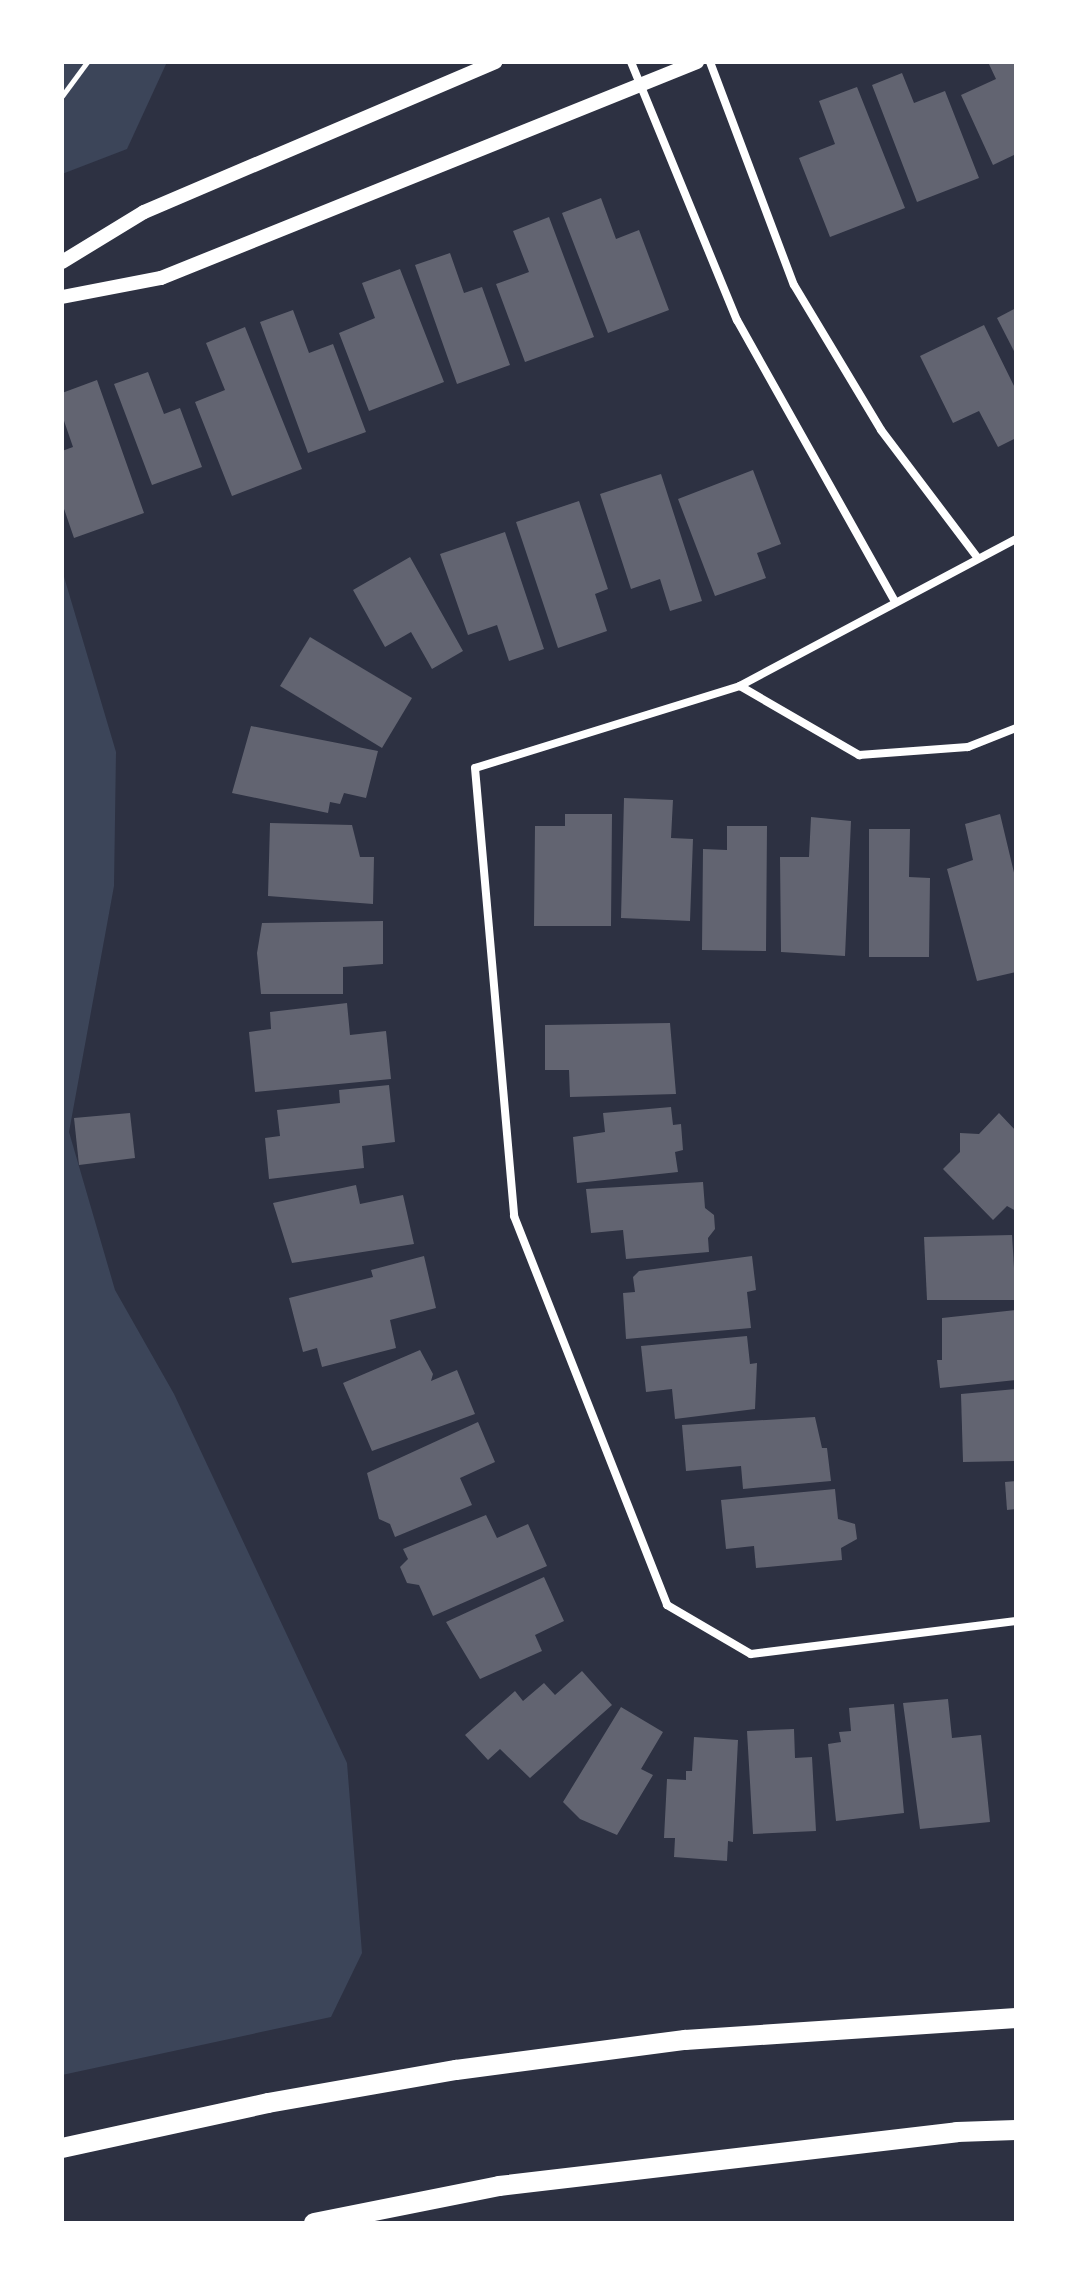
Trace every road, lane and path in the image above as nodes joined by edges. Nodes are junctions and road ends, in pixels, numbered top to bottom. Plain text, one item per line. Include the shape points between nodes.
1 (87, 62) edge
2 (495, 62) edge
3 (631, 62) edge
4 (697, 62) edge
5 (710, 62) edge
6 (641, 85) junction
7 (62, 96) edge
8 (62, 262) edge
9 (62, 297) edge
10 (1016, 539) edge
11 (977, 557) junction
12 (894, 600) junction
13 (740, 686) junction
14 (1016, 728) edge
15 (1016, 1621) edge
16 (1016, 2018) edge
17 (1016, 2130) edge
18 (62, 2148) edge
19 (314, 2223) edge

1 - 7 path
2 - 8 street via 144,212
3 - 6 street
4 - 6 street
5 - 11 street via 794,285 881,430
6 - 9 street via 161,278
6 - 12 street via 737,320
10 - 11 street
11 - 12 street
12 - 13 street
13 - 14 street via 859,755 968,747
13 - 15 street via 475,768 514,1216 667,1605 751,1654
16 - 18 main road via 685,2040 456,2070 252,2106
17 - 19 main road via 957,2132 499,2186

